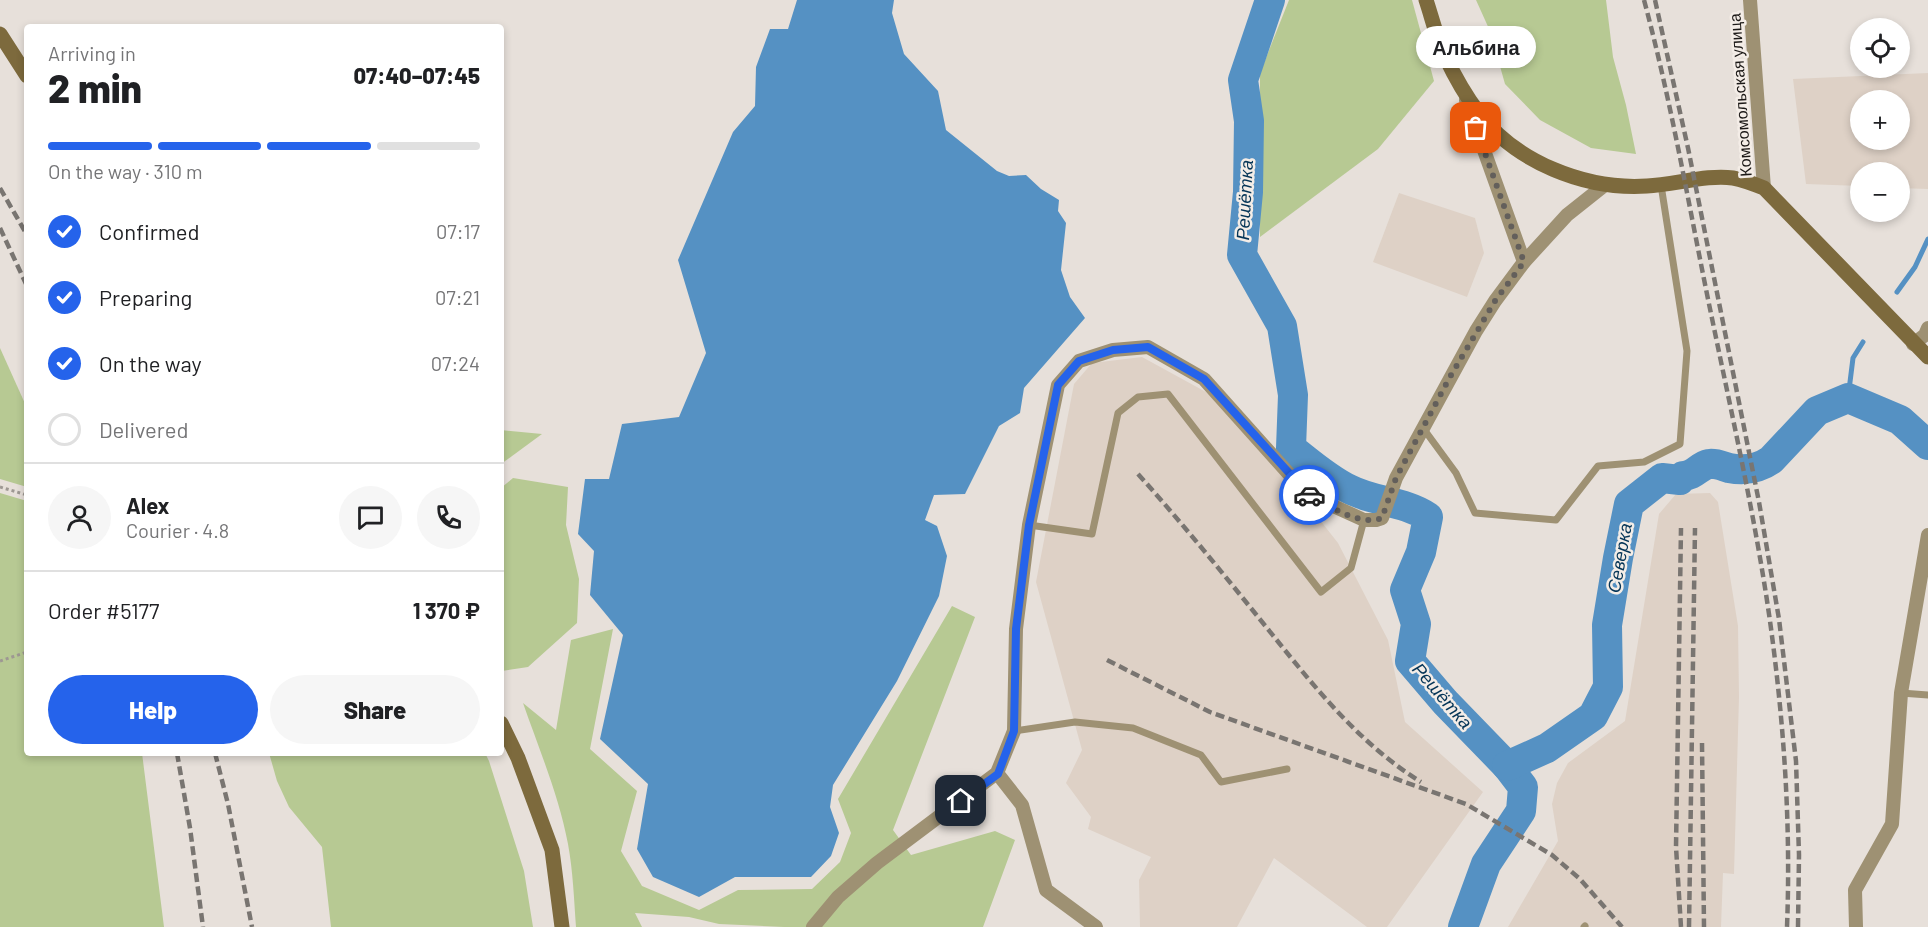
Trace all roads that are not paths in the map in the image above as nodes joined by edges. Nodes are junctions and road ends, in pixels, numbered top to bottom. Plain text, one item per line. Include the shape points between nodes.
1 (1426, 0) edge
2 (1750, 0) edge
3 (0, 34) edge
4 (24, 71) edge
5 (1460, 84) junction
6 (1606, 184) junction
7 (1661, 185) junction
8 (1764, 188) junction
9 (1524, 262) junction
10 (1928, 328) edge
11 (1913, 344) junction
12 (1928, 357) edge
13 (1423, 428) junction
14 (1364, 520) junction
15 (1029, 525) junction
16 (1928, 536) edge
17 (1901, 693) junction
18 (1928, 695) edge
19 (504, 729) edge
20 (1014, 731) junction
21 (1287, 769) dead end
22 (998, 774) junction
23 (562, 927) edge
24 (813, 927) edge
25 (1096, 927) edge
26 (1856, 927) edge

1 - 5 street via 1444,54
2 - 8 street, Комсомольская улица
3 - 4 street
5 - 6 street via 1478,112 1515,148 1545,165
5 - 9 street
6 - 7 street
6 - 9 street via 1567,215
7 - 8 street via 1714,177
7 - 13 lane via 1687,351 1680,444 1644,462 1598,466 1556,520 1475,513 1456,473
8 - 11 street
9 - 13 street via 1476,331
10 - 11 street
11 - 12 street
13 - 14 street via 1396,478 1382,518
14 - 15 street via 1307,494 1204,379 1148,347 1113,350 1079,361 1058,385
14 - 15 lane via 1352,568 1321,592 1168,394 1138,397 1118,413 1092,534
15 - 20 street via 1016,629
16 - 17 street
17 - 18 lane
17 - 26 street via 1892,824 1855,890
19 - 23 street via 552,850
20 - 21 lane via 1075,723 1133,728 1201,755 1221,783
20 - 22 street
22 - 24 street via 877,862 838,897
22 - 25 street via 1022,805 1046,890

